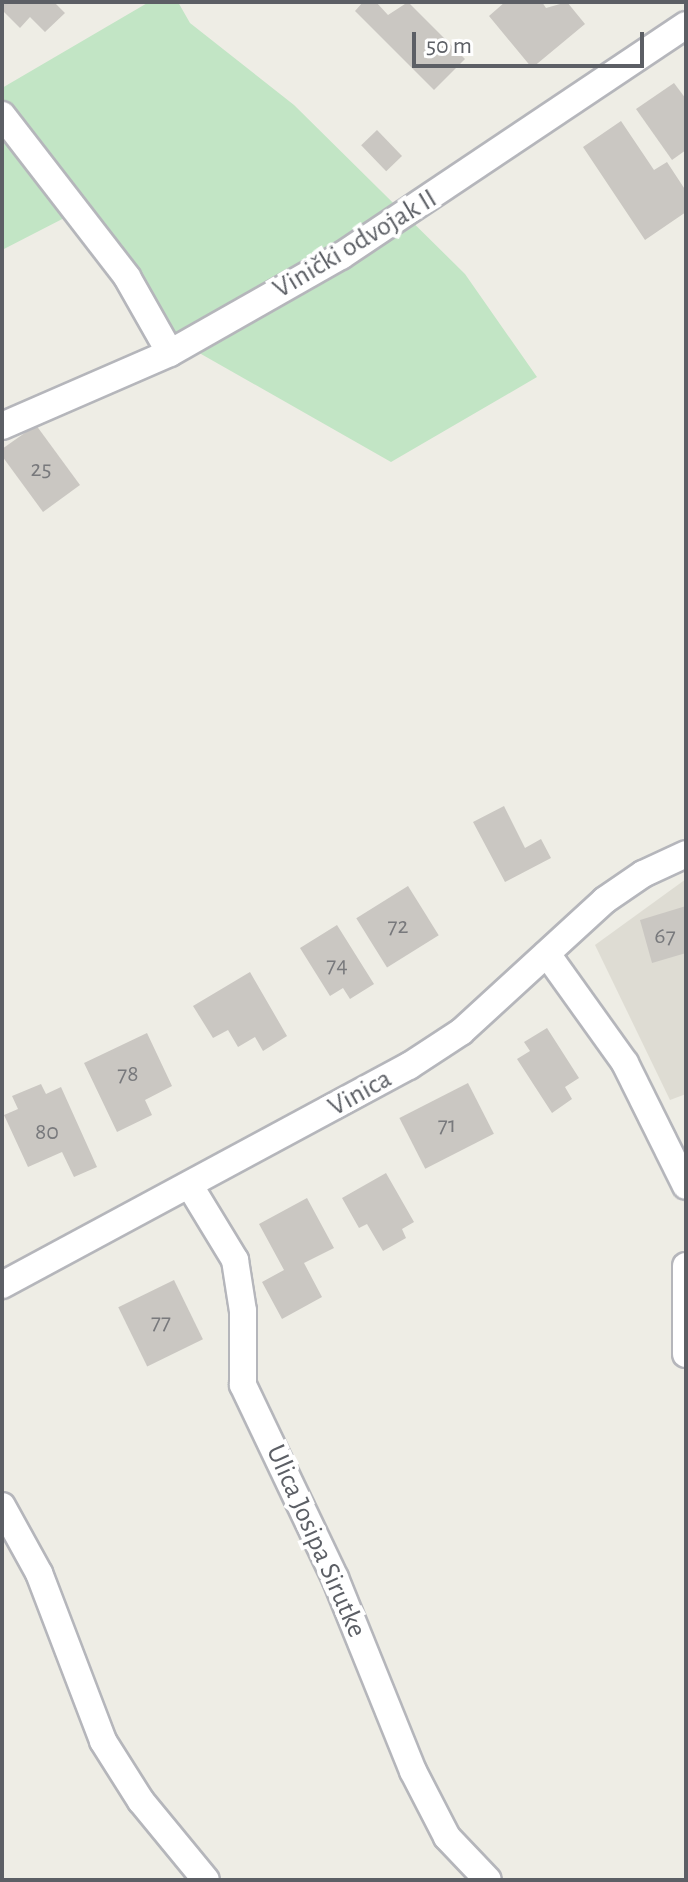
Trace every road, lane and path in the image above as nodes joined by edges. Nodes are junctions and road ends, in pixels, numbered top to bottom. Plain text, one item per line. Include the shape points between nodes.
1 (686, 25) edge
2 (2, 115) edge
3 (170, 353) junction
4 (2, 426) edge
5 (686, 854) edge
6 (547, 954) junction
7 (190, 1186) junction
8 (686, 1186) edge
9 (686, 1266) edge
10 (2, 1285) edge
11 (686, 1354) edge
12 (2, 1506) edge
13 (206, 1880) edge
14 (488, 1880) edge

1 - 3 street, Vinički odvojak II via 425,203
2 - 3 street via 127,277
3 - 4 street, Vinički odvojak II
5 - 6 street, Vinica via 605,900
6 - 7 street, Vinica via 504,996 435,1049
6 - 8 street via 625,1063
7 - 10 street, Vinica
7 - 14 street, Ulica Josipa Sirutke via 235,1260 243,1311 243,1385 335,1578 420,1784 447,1837
9 - 11 street
12 - 13 street via 39,1573 103,1741 141,1801

